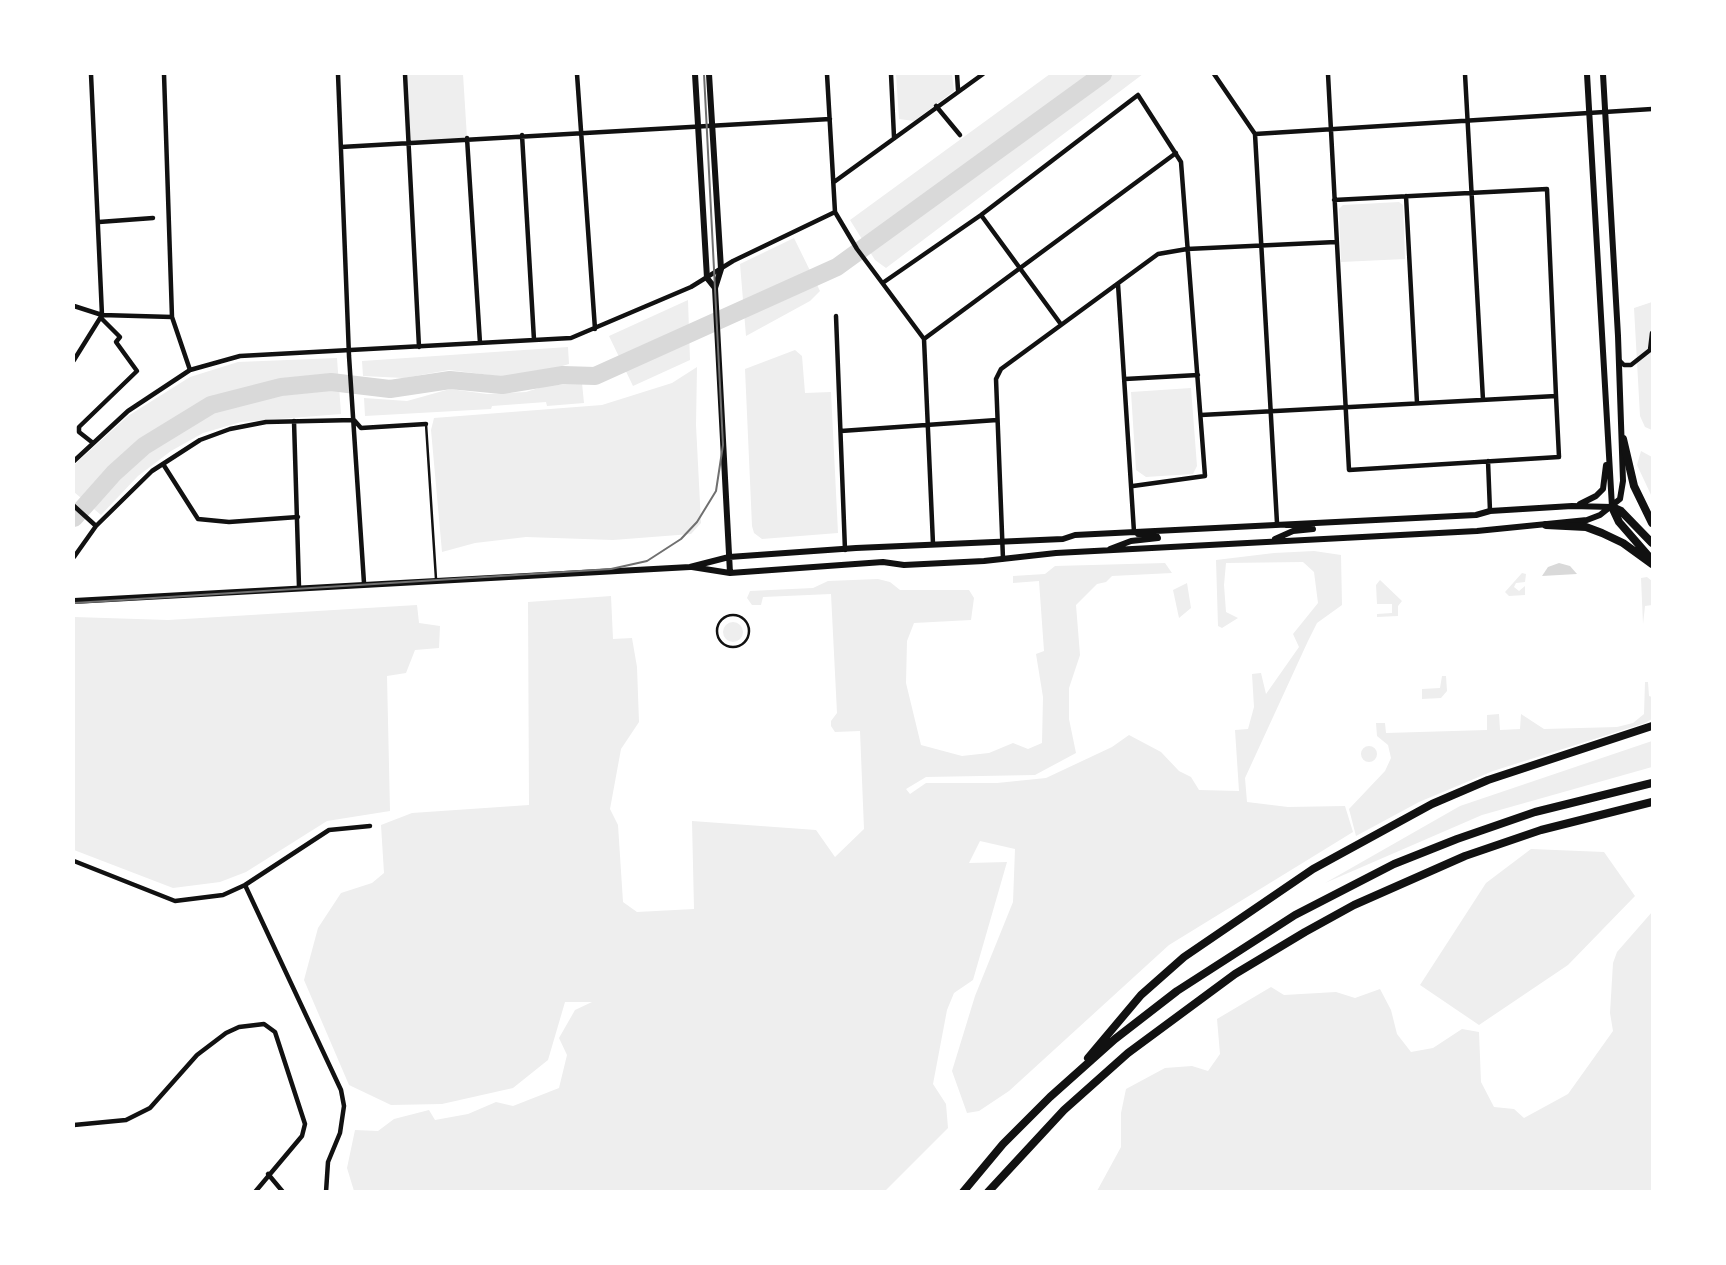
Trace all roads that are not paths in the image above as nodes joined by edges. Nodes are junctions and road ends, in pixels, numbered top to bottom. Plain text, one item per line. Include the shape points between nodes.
1 (91, 74) edge
2 (164, 74) edge
3 (338, 74) edge
4 (405, 74) edge
5 (577, 74) edge
6 (695, 74) edge
7 (709, 74) edge
8 (827, 74) edge
9 (891, 74) edge
10 (957, 74) edge
11 (983, 74) edge
12 (1214, 74) edge
13 (1328, 74) edge
14 (1465, 74) edge
15 (1587, 74) edge
16 (1603, 74) edge
17 (958, 91) junction
18 (936, 106) junction
19 (1653, 109) edge
20 (1605, 111) junction
21 (1589, 112) junction
22 (1467, 118) junction
23 (830, 119) junction
24 (698, 125) junction
25 (712, 125) junction
26 (1330, 128) junction
27 (581, 131) junction
28 (1255, 134) junction
29 (522, 135) junction
30 (960, 135) dead end
31 (894, 137) junction
32 (467, 138) junction
33 (408, 142) junction
34 (341, 147) junction
35 (1176, 153) junction
36 (834, 181) junction
37 (1472, 193) junction
38 (1406, 197) junction
39 (1334, 200) junction
40 (835, 212) junction
41 (981, 215) junction
42 (153, 218) dead end
43 (99, 222) junction
44 (1336, 242) junction
45 (1261, 246) junction
46 (1187, 249) junction
47 (1020, 266) junction
48 (721, 269) junction
49 (708, 278) junction
50 (884, 282) junction
51 (1118, 284) junction
52 (715, 288) junction
53 (74, 306) edge
54 (102, 316) junction
55 (836, 316) dead end
56 (172, 317) junction
57 (1060, 323) junction
58 (595, 329) junction
59 (1653, 332) edge
60 (924, 339) junction
61 (534, 340) junction
62 (480, 343) junction
63 (419, 347) junction
64 (350, 349) junction
65 (1618, 354) junction
66 (74, 360) edge
67 (190, 370) junction
68 (1198, 375) junction
69 (1125, 379) junction
70 (1556, 396) junction
71 (1483, 400) junction
72 (1417, 403) junction
73 (1345, 407) junction
74 (1270, 411) junction
75 (1201, 415) junction
76 (353, 419) junction
77 (997, 420) junction
78 (294, 421) junction
79 (426, 424) joint
80 (928, 426) junction
81 (841, 431) junction
82 (1623, 439) junction
83 (93, 443) junction
84 (1608, 446) junction
85 (74, 461) edge
86 (1488, 461) junction
87 (163, 464) junction
88 (1133, 486) junction
89 (74, 506) edge
90 (1572, 506) junction
91 (1612, 507) junction
92 (1490, 511) junction
93 (298, 517) junction
94 (1276, 523) junction
95 (1653, 523) edge
96 (1546, 525) junction
97 (96, 526) junction
98 (1134, 532) junction
99 (1002, 541) junction
100 (1270, 542) junction
101 (1653, 543) edge
102 (933, 544) junction
103 (846, 551) junction
104 (1105, 551) junction
105 (729, 556) junction
106 (74, 557) edge
107 (1003, 559) junction
108 (1653, 562) edge
109 (690, 567) junction
110 (730, 573) junction
111 (436, 579) junction
112 (364, 583) junction
113 (299, 587) junction
114 (74, 601) edge
115 (739, 616) joint
116 (1653, 726) edge
117 (1653, 783) edge
118 (1653, 802) edge
119 (370, 826) dead end
120 (74, 861) edge
121 (245, 885) junction
122 (1069, 1080) junction
123 (74, 1125) edge
124 (268, 1174) junction
125 (255, 1192) edge
126 (283, 1192) edge
127 (326, 1192) edge
128 (963, 1192) edge
129 (988, 1192) edge

1 - 43 street
2 - 56 street
3 - 34 street
4 - 33 street
5 - 27 street
6 - 24 street
7 - 25 street
8 - 23 street
9 - 31 street
10 - 17 street
11 - 17 street
12 - 28 street
13 - 26 street
14 - 22 street
15 - 21 street
16 - 20 street
17 - 18 street
18 - 30 street
18 - 31 street
19 - 20 street
20 - 21 street
20 - 65 street
21 - 22 street
21 - 84 street
22 - 26 street
22 - 37 street
23 - 25 street
23 - 36 street
24 - 25 street
24 - 27 street
24 - 49 street
25 - 48 street
26 - 28 street
26 - 39 street
27 - 29 street
27 - 58 street
28 - 45 street
29 - 32 street
29 - 61 street
31 - 36 street
32 - 33 street
32 - 62 street
33 - 34 street
33 - 63 street
34 - 64 street
35 - 41 street via 1138,95
35 - 46 street via 1182,169
35 - 47 street
36 - 40 street
37 - 38 street
37 - 70 street via 1547,189
37 - 71 street
38 - 39 street
38 - 72 street
39 - 44 street
40 - 48 street
40 - 50 street
41 - 47 street
41 - 50 street
42 - 43 street
43 - 54 street
44 - 45 street
44 - 73 street
45 - 46 street
45 - 74 street
46 - 51 street via 1158,254
46 - 68 street
47 - 57 street
47 - 60 street
48 - 49 street
48 - 52 street
49 - 52 street
49 - 58 street
50 - 60 street
51 - 57 street
51 - 69 street
52 - 105 street
53 - 54 street
54 - 56 street
54 - 66 street
54 - 83 street via 120,337 116,342 137,371 79,427
55 - 81 street
56 - 67 street
57 - 77 street via 1001,369 996,379
58 - 61 street via 571,338
59 - 65 street via 1650,350 1631,365 1624,365
60 - 80 street
61 - 62 street
62 - 63 street
63 - 64 street
64 - 67 street via 240,356
64 - 76 street
65 - 82 street
67 - 83 street via 128,411
68 - 69 street
68 - 75 street
69 - 88 street
70 - 71 street
70 - 86 street via 1559,457
71 - 72 street
72 - 73 street
73 - 74 street
73 - 86 street via 1349,470
74 - 75 street
74 - 94 street
75 - 88 street via 1205,476
76 - 78 street
76 - 79 street via 360,428
76 - 112 street
77 - 80 street
77 - 99 street
78 - 87 street via 230,429 200,440
78 - 93 street
79 - 111 lane
80 - 81 street
80 - 102 street
81 - 103 street
82 - 91 street via 1623,494
82 - 95 highway via 1634,486
83 - 85 street
84 - 90 street via 1602,489 1588,501
84 - 91 street
86 - 92 street
87 - 93 street via 198,519 229,522
87 - 97 street
88 - 98 street
89 - 97 street
90 - 91 street
90 - 92 street
91 - 96 street via 1587,520
91 - 101 highway
91 - 108 highway
92 - 94 street
93 - 113 street
94 - 98 street
94 - 100 street via 1311,525 1313,529 1293,531
96 - 100 street
96 - 108 highway via 1586,527 1623,542
97 - 106 street
98 - 99 street
98 - 104 street via 1158,538 1130,541
99 - 102 street
99 - 107 street
100 - 104 street
102 - 103 street
103 - 105 street
104 - 107 street
105 - 109 street
105 - 110 street
107 - 110 street
109 - 110 street
109 - 111 street
111 - 112 street
112 - 113 street
113 - 114 street
115 - 115 lane via 748,623 750,634 744,644 728,647 719,641 718,626 724,618
116 - 122 highway via 1488,780 1432,804 1313,869 1229,924 1165,974 1141,995
117 - 122 highway via 1495,825 1347,887 1294,915 1177,990
118 - 129 highway via 1541,830 1465,856 1305,932 1234,974 1128,1053 1063,1110
119 - 121 street via 329,830
120 - 121 street via 176,901 223,895
121 - 127 street via 341,1090 344,1106 328,1162
122 - 128 highway via 1003,1144
123 - 124 street via 126,1120 150,1108 197,1055 226,1033 264,1024 275,1032 304,1124 302,1136
124 - 125 street
124 - 126 street

